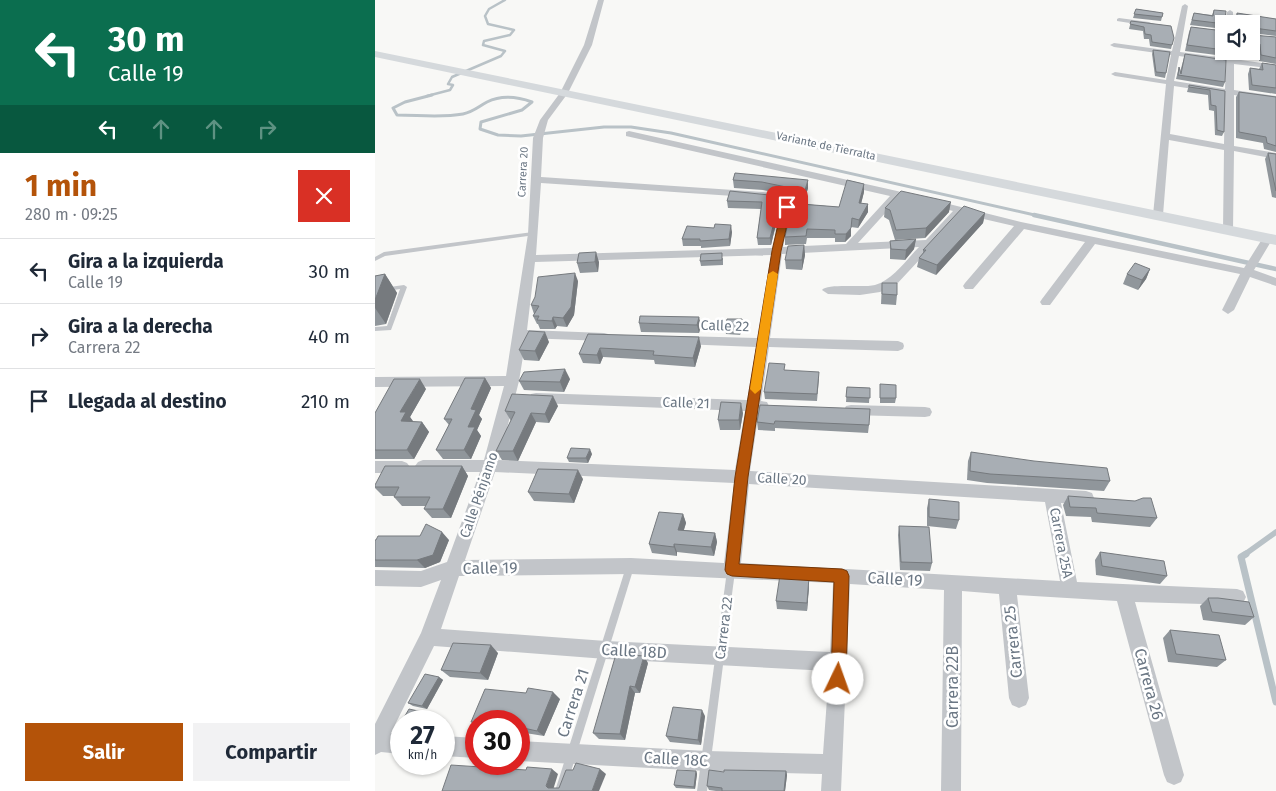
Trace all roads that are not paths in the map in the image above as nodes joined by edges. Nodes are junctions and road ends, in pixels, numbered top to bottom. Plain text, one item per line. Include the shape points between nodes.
1 (601, 0) edge
2 (1185, 6) dead end
3 (1230, 12) dead end
4 (1230, 15) edge
5 (1119, 20) dead end
6 (1154, 24) edge
7 (1114, 45) dead end
8 (1175, 53) junction
9 (375, 54) edge
10 (1215, 55) edge
11 (1231, 60) edge
12 (1247, 60) edge
13 (1276, 67) edge
14 (1115, 74) dead end
15 (1170, 82) junction
16 (1230, 92) junction
17 (565, 93) junction
18 (1276, 99) edge
19 (629, 134) dead end
20 (1164, 136) junction
21 (537, 138) joint
22 (1229, 147) junction
23 (1276, 156) edge
24 (535, 180) junction
25 (897, 194) junction
26 (960, 210) junction
27 (1158, 215) junction
28 (1021, 225) junction
29 (1228, 230) junction
30 (533, 234) junction
31 (1272, 239) edge
32 (1092, 240) junction
33 (928, 243) junction
34 (849, 247) junction
35 (777, 251) junction
36 (530, 259) junction
37 (375, 260) edge
38 (1247, 272) junction
39 (1276, 282) edge
40 (969, 286) dead end
41 (375, 290) edge
42 (827, 290) dead end
43 (1046, 302) dead end
44 (1228, 310) dead end
45 (375, 329) edge
46 (520, 334) junction
47 (617, 337) edge
48 (666, 339) edge
49 (763, 343) junction
50 (898, 346) dead end
51 (512, 381) junction
52 (375, 382) edge
53 (393, 382) junction
54 (386, 397) edge
55 (508, 397) junction
56 (753, 406) junction
57 (772, 407) edge
58 (839, 409) edge
59 (925, 412) dead end
60 (490, 466) junction
61 (375, 467) edge
62 (742, 477) junction
63 (1052, 496) junction
64 (1100, 499) edge
65 (631, 566) junction
66 (453, 568) junction
67 (732, 570) junction
68 (842, 576) junction
69 (375, 578) edge
70 (953, 582) junction
71 (1007, 586) junction
72 (1070, 590) junction
73 (1124, 594) junction
74 (1237, 597) dead end
75 (429, 636) junction
76 (605, 650) junction
77 (721, 656) junction
78 (839, 662) junction
79 (1019, 698) dead end
80 (376, 744) edge
81 (390, 744) edge
82 (530, 752) edge
83 (573, 754) junction
84 (707, 761) junction
85 (833, 764) junction
86 (1174, 776) dead end
87 (560, 791) edge
88 (702, 791) edge
89 (831, 791) edge
90 (951, 791) edge

1 - 17 street, Carrera 20 via 587,45
2 - 8 street
3 - 4 street
5 - 6 street
7 - 8 street
8 - 10 street
8 - 15 street
9 - 17 main road, Variante de Tierralta
11 - 16 street
12 - 13 street
14 - 15 street
15 - 16 street
15 - 20 street
16 - 18 street
16 - 22 street
17 - 21 street, Carrera 20 via 545,120
17 - 27 main road, Variante de Tierralta
19 - 25 street
20 - 22 street
20 - 27 street
21 - 24 street, Carrera 20
22 - 23 street
22 - 29 street
24 - 30 street, Carrera 20
24 - 35 street, Carrera 22 via 786,199
25 - 26 street
25 - 34 street
26 - 28 street
26 - 33 street
27 - 29 main road, Variante de Tierralta
28 - 32 street
28 - 40 street
29 - 31 main road, Variante de Tierralta
30 - 36 street, Carrera 20
30 - 37 lane via 384,254
31 - 38 street
32 - 38 street
32 - 43 street
33 - 34 street
33 - 42 street via 891,283 879,289 865,292
34 - 35 street
35 - 36 street
35 - 49 street, Carrera 22
36 - 46 street, Calle Pénjamo
38 - 39 street
38 - 44 street
41 - 45 lane via 404,287 389,328
46 - 47 street
46 - 51 street, Calle Pénjamo
48 - 49 street, Calle 22
49 - 50 street, Calle 22
49 - 56 street, Carrera 22
51 - 53 street
51 - 55 street, Calle Pénjamo
52 - 53 street
53 - 54 street
55 - 56 street, Calle 21
55 - 60 street, Calle Pénjamo
56 - 57 street, Calle 21
56 - 62 street, Carrera 22
58 - 59 street
60 - 61 street, Calle 20
60 - 62 street, Calle 20
60 - 66 street, Calle Pénjamo
62 - 63 street, Calle 20
62 - 67 street, Carrera 22
63 - 64 street, Calle 20
63 - 72 street, Carrera 25A
65 - 66 street, Calle 19
65 - 67 street, Calle 19
65 - 76 lane, Carrera 21
66 - 69 street, Calle 19 via 421,579
66 - 75 street, Calle Pénjamo
67 - 68 street, Calle 19
67 - 77 lane, Carrera 22
68 - 70 street, Calle 19
68 - 78 street
70 - 71 street, Calle 19
70 - 90 street, Carrera 22B
71 - 72 street, Calle 19
71 - 79 street, Carrera 25
72 - 73 street, Calle 19
73 - 74 street, Calle 19
73 - 86 street, Carrera 26
75 - 76 street, Calle 18D
75 - 80 street, Calle Pénjamo
76 - 77 street, Calle 18D
76 - 83 lane, Carrera 21
77 - 78 street, Calle 18D
77 - 84 lane, Carrera 22
78 - 85 street
80 - 81 street
82 - 83 street, Calle 18C
83 - 84 street, Calle 18C
83 - 87 lane, Carrera 21
84 - 85 street, Calle 18C
84 - 88 lane, Carrera 22
85 - 89 street

